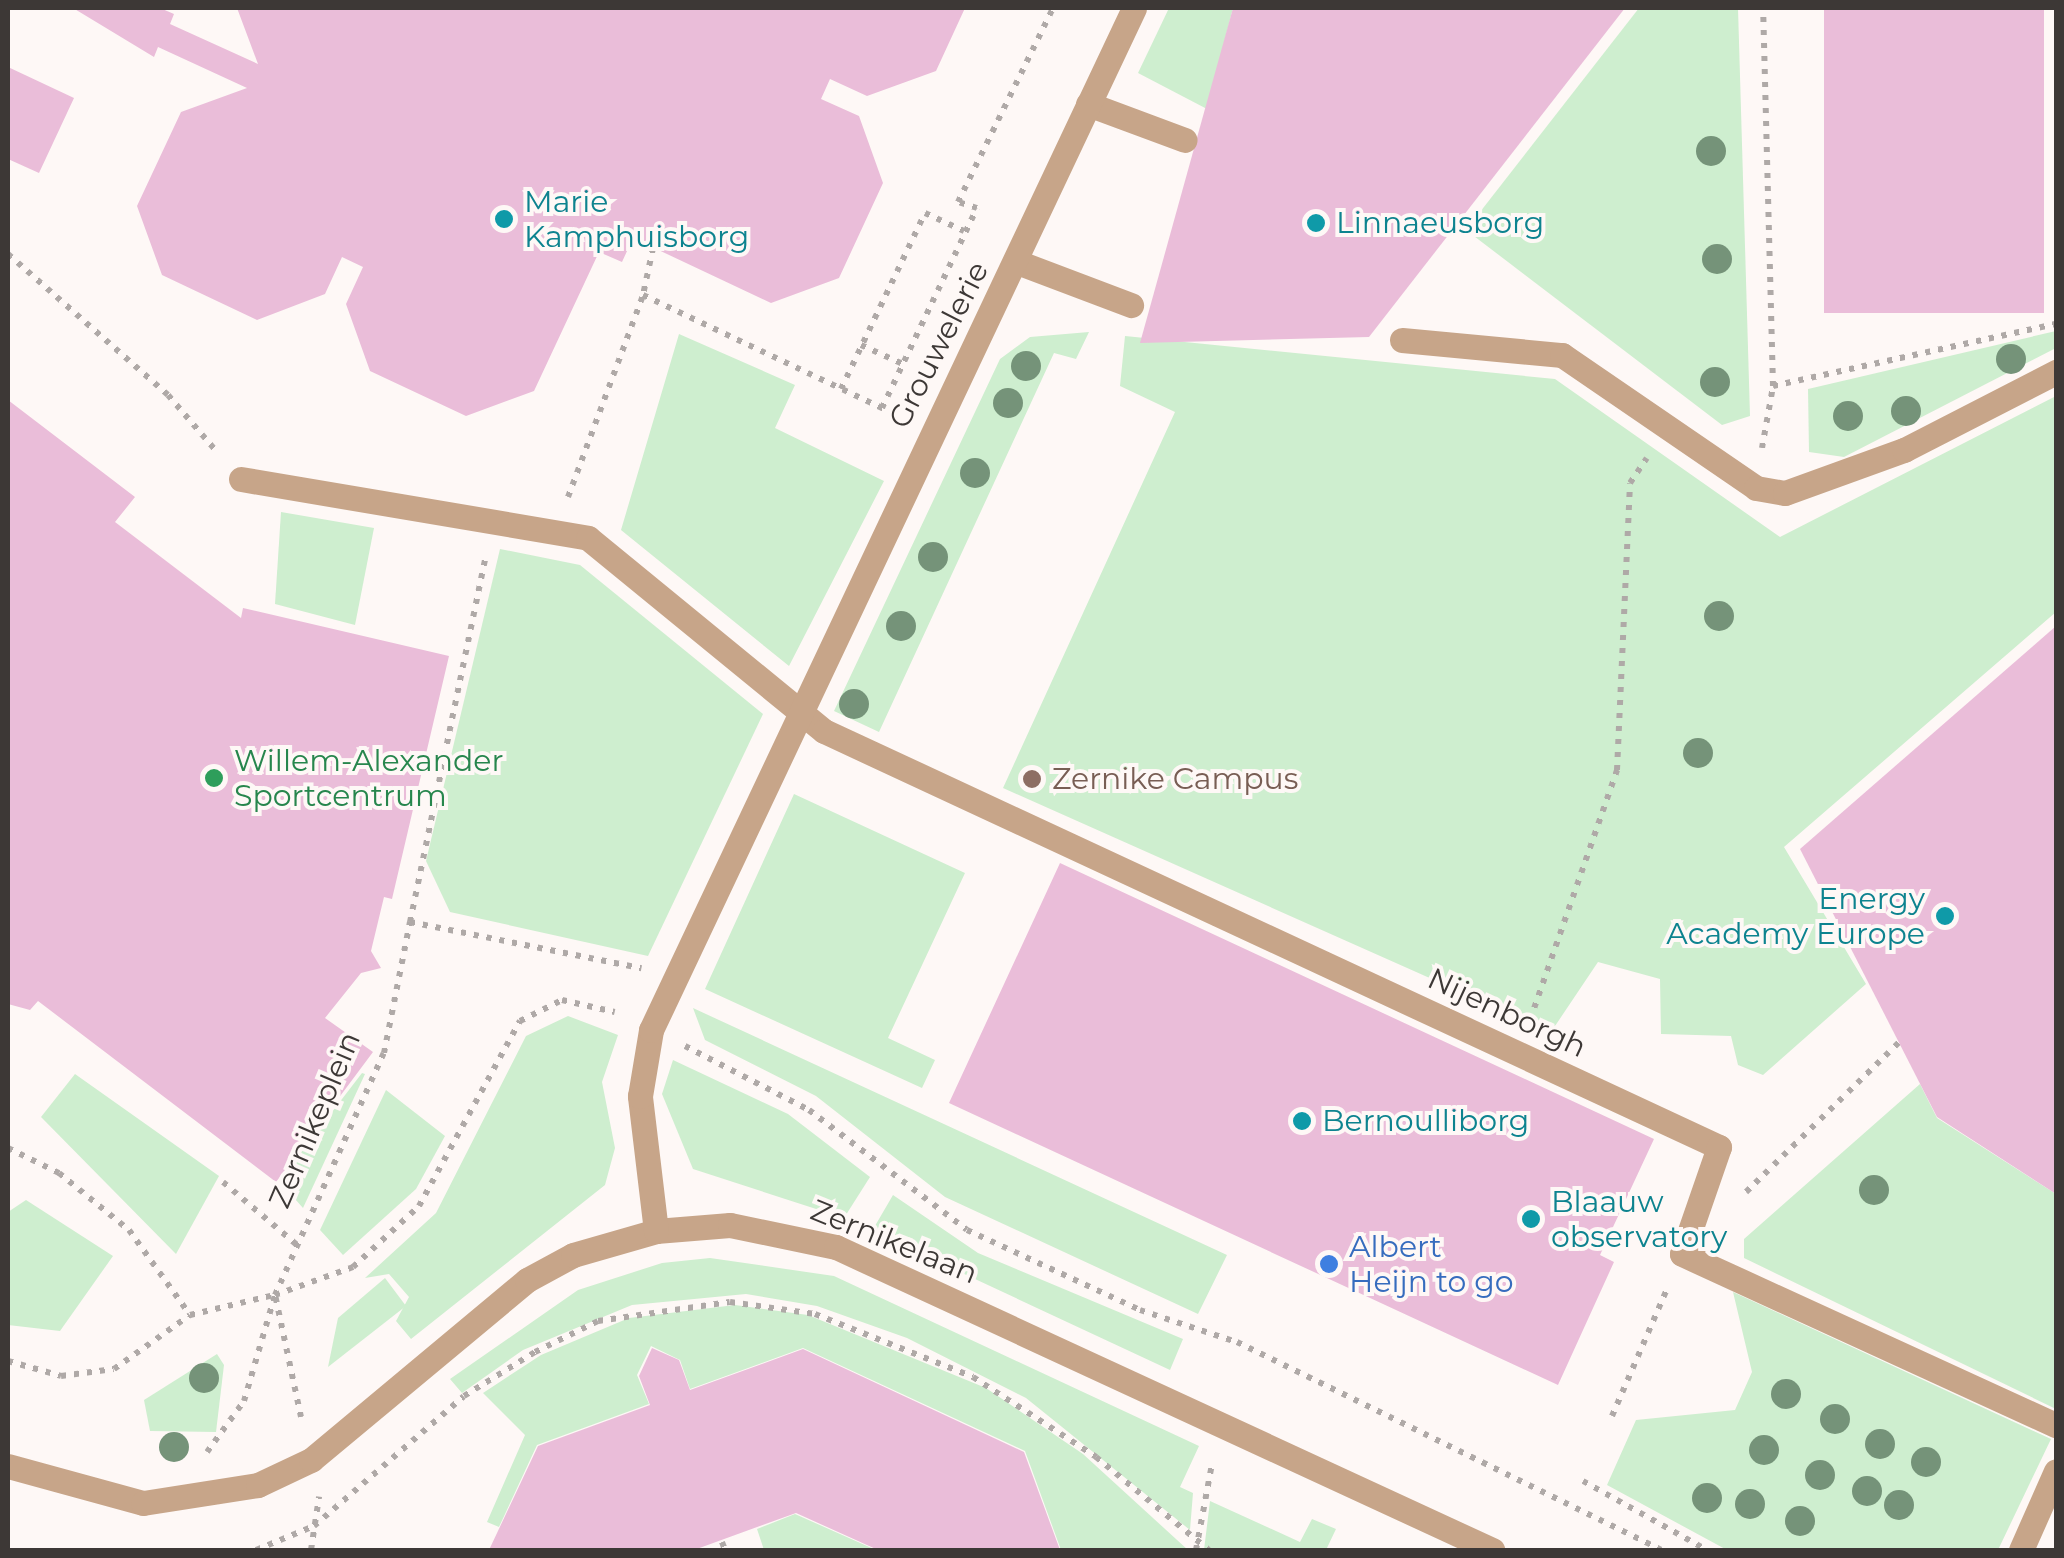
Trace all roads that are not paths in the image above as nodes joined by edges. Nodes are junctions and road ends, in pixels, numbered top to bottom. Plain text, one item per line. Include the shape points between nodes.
1 (1134, 8) edge
2 (1088, 104) junction
3 (1185, 140) dead end
4 (1017, 262) junction
5 (1131, 306) dead end
6 (1402, 340) dead end
7 (2056, 372) edge
8 (241, 479) road end
9 (797, 710) junction
10 (656, 1231) junction
11 (2056, 1424) edge
12 (8, 1466) edge
13 (2056, 1471) edge
14 (1492, 1550) edge
15 (2020, 1550) edge

1 - 2 street, Grouwelerie
2 - 3 street
2 - 4 street, Grouwelerie
4 - 5 street
4 - 9 street, Grouwelerie
6 - 7 street via 1562,356 1756,488 1815,489
8 - 9 street, Nijenborgh via 588,538
9 - 10 street via 651,1030 640,1096
9 - 11 street, Nijenborgh via 824,731 1719,1146 1682,1254
10 - 12 street, Zernikelaan via 573,1255 527,1280 310,1460 258,1485 170,1505
10 - 14 street, Zernikelaan via 730,1225 836,1247
13 - 15 street

